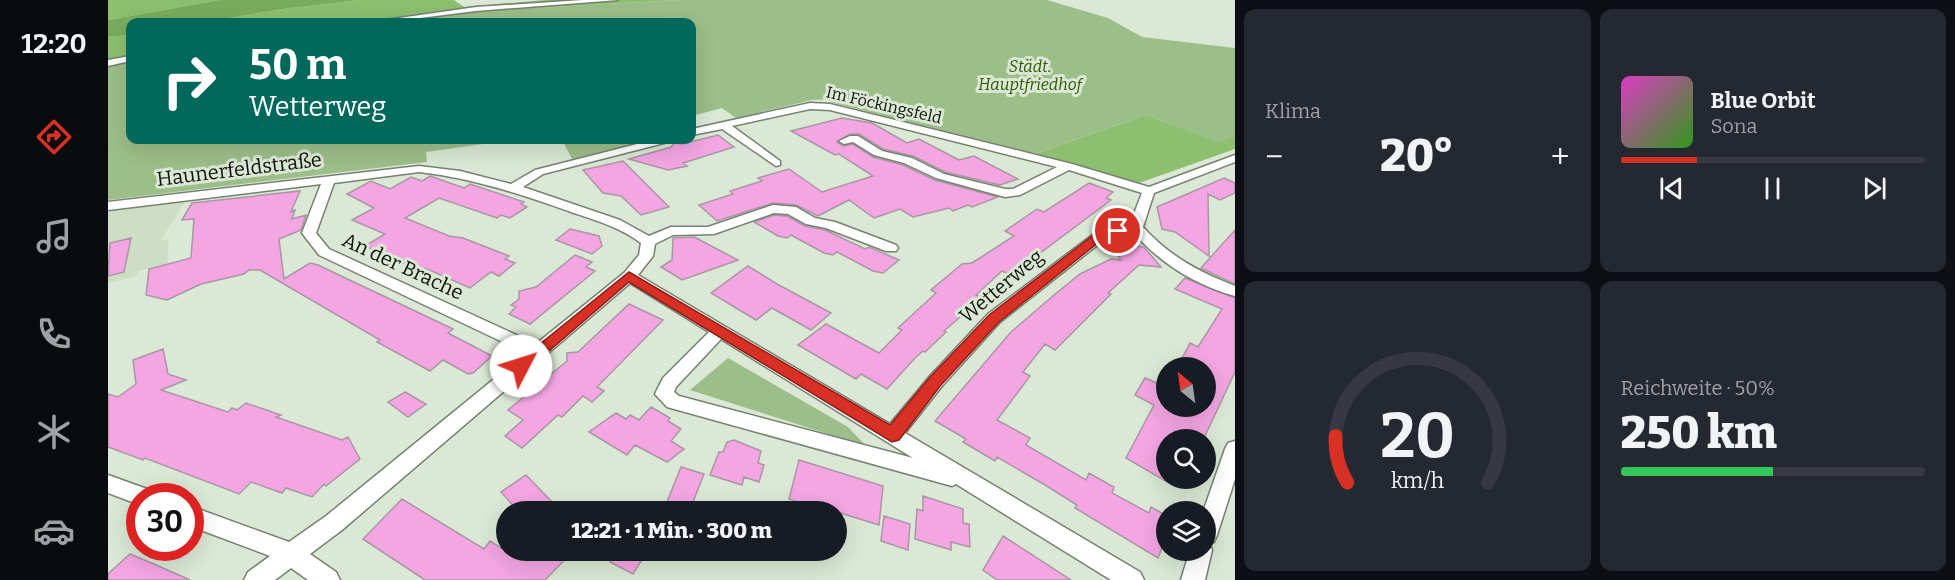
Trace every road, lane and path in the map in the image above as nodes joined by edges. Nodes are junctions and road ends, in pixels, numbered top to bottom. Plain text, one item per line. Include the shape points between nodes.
1 (615, 0) edge
2 (406, 18) edge
3 (126, 60) edge
4 (108, 63) edge
5 (722, 124) junction
6 (696, 131) edge
7 (843, 141) dead end
8 (648, 144) edge
9 (1235, 158) edge
10 (776, 163) dead end
11 (1068, 166) junction
12 (329, 179) junction
13 (514, 187) junction
14 (1149, 191) junction
15 (108, 206) edge
16 (1136, 226) junction
17 (648, 242) junction
18 (891, 248) dead end
19 (629, 276) junction
20 (1235, 291) edge
21 (719, 331) junction
22 (538, 352) junction
23 (892, 435) junction
24 (1235, 449) edge
25 (969, 482) junction
26 (108, 484) edge
27 (126, 491) edge
28 (1216, 505) edge
29 (204, 521) edge
30 (289, 553) junction
31 (1198, 561) edge
32 (256, 580) edge
33 (328, 580) edge
34 (1132, 580) edge
35 (1193, 580) edge

1 - 2 street
3 - 4 street
5 - 6 street, Im Föckingsfeld
5 - 10 street
5 - 11 street, Im Föckingsfeld via 810,106 830,107
7 - 11 street via 854,138 878,153 908,160 940,176 1005,193 1016,192
8 - 13 street via 539,171
9 - 14 street
11 - 14 street, Im Föckingsfeld
12 - 13 street, Haunerfeldstraße via 419,169 458,172
12 - 15 street, Haunerfeldstraße
12 - 22 street, An der Brache via 309,233 324,252
13 - 17 street, Haunerfeldstraße via 629,228
14 - 16 street
16 - 20 street via 1155,250 1189,273
16 - 23 street, Wetterweg via 1100,236 994,318
17 - 18 street via 671,231 709,231 773,209 791,210 811,221
17 - 19 street via 646,256
19 - 21 street
19 - 22 street
21 - 23 street
21 - 25 street via 669,383 664,394 673,402
22 - 30 street via 334,523
23 - 25 street
24 - 28 street
25 - 34 street
26 - 27 street
29 - 30 street
30 - 32 street
30 - 33 street
31 - 35 street

